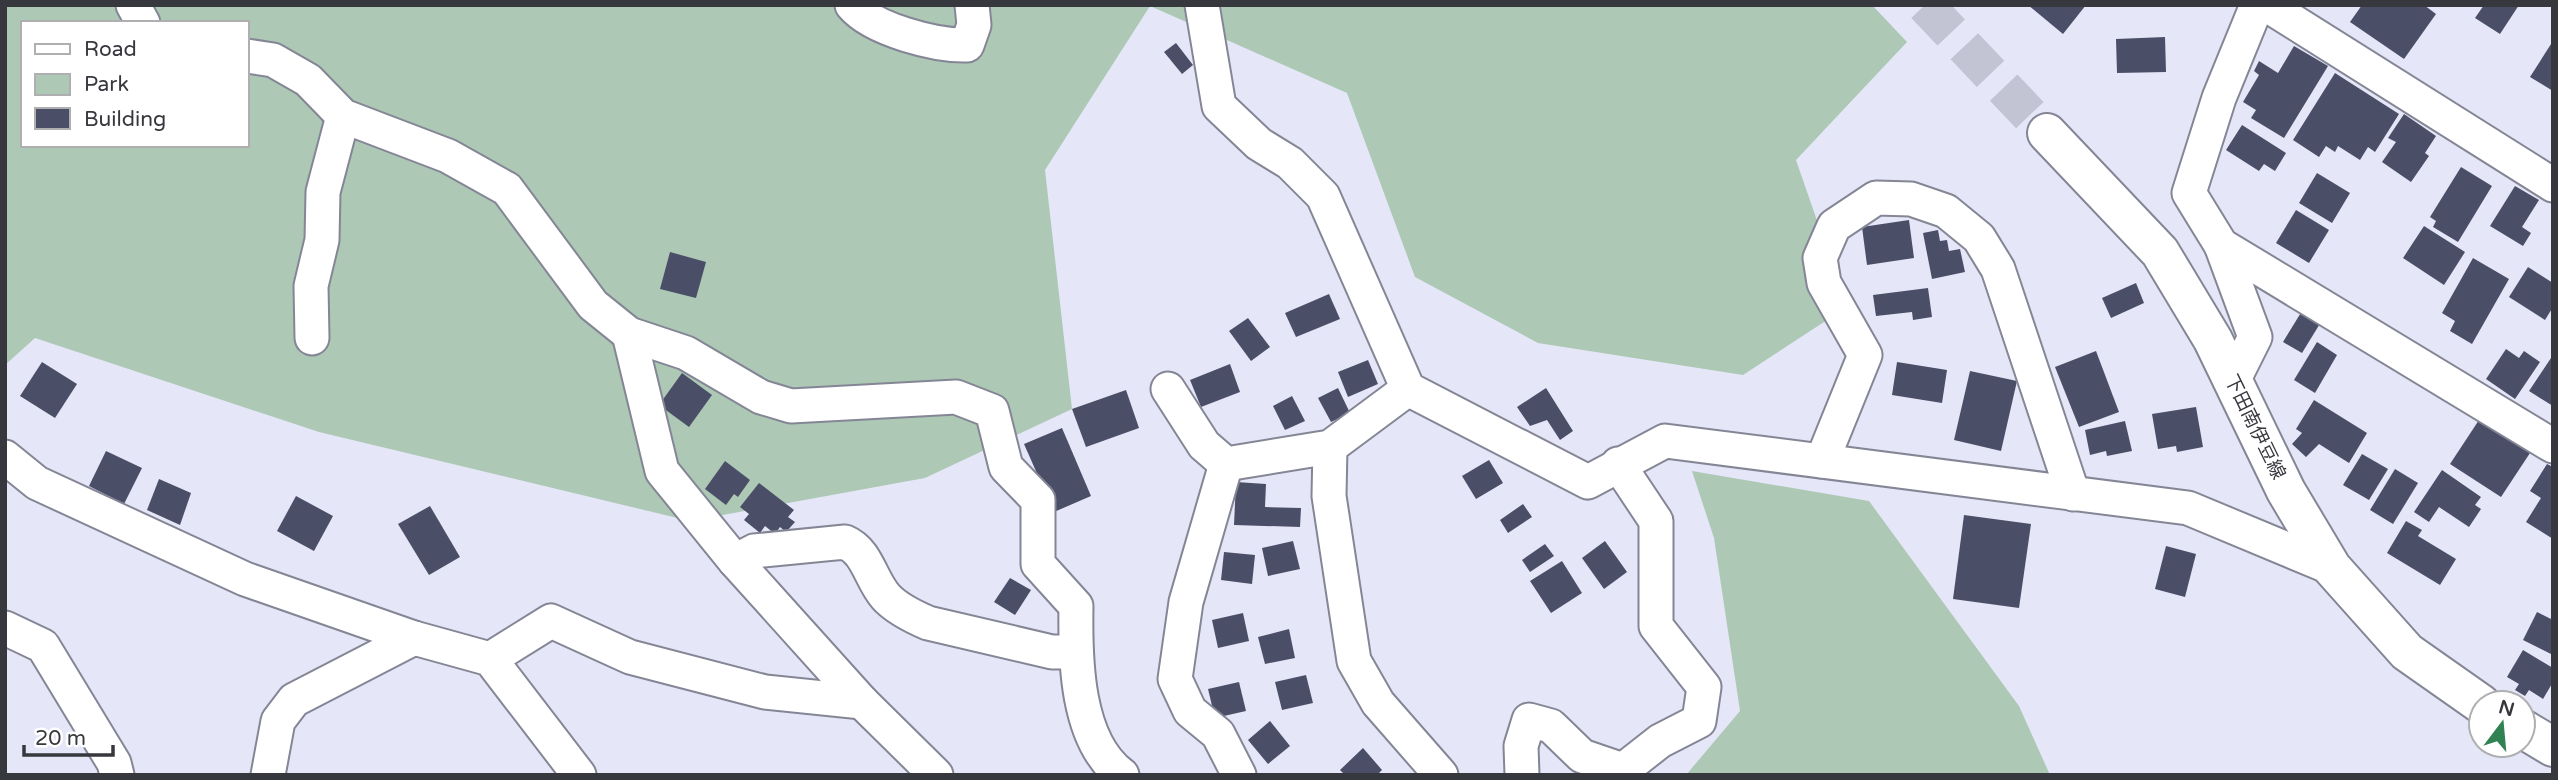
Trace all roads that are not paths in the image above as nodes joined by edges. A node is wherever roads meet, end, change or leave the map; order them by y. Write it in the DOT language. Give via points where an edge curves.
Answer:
graph roads {
  1 [pos="133,5"];
  2 [pos="852,5"];
  3 [pos="972,5"];
  4 [pos="1202,5"];
  5 [pos="2257,5"];
  6 [pos="2267,5"];
  7 [pos="142,21"];
  8 [pos="248,57"];
  9 [pos="343,116"];
  10 [pos="2047,133"];
  11 [pos="2553,185"];
  12 [pos="2221,245"];
  13 [pos="629,334"];
  14 [pos="312,338"];
  15 [pos="2233,382"];
  16 [pos="1168,389"];
  17 [pos="1408,389"];
  18 [pos="2553,446"];
  19 [pos="1330,447"];
  20 [pos="5,457"];
  21 [pos="1822,461"];
  22 [pos="1226,464"];
  23 [pos="1618,464"];
  24 [pos="2073,494"];
  25 [pos="735,561"];
  26 [pos="2332,568"];
  27 [pos="5,628"];
  28 [pos="414,638"];
  29 [pos="1075,652"];
  30 [pos="490,659"];
  31 [pos="2467,694"];
  32 [pos="862,702"];
  33 [pos="2537,737"];
  34 [pos="2553,747"];
  35 [pos="110,771"];
  36 [pos="268,775"];
  37 [pos="579,775"];
  38 [pos="936,775"];
  39 [pos="1122,775"];
  40 [pos="1239,775"];
  41 [pos="1441,775"];
  42 [pos="1522,775"];
  1 -- 7 [label="street"];
  2 -- 3 [label="street" via="858,13 888,27 943,46 967,46 974,25"];
  4 -- 17 [label="street" via="1219,106 1323,196"];
  5 -- 12 [label="street" via="2219,98 2189,193"];
  6 -- 11 [label="street"];
  8 -- 9 [label="street" via="273,60 308,80"];
  9 -- 13 [label="street" via="448,156 507,189 593,305"];
  9 -- 14 [label="street" via="323,192 322,240 311,286"];
  10 -- 15 [label="main road, 下田南伊豆線" via="2160,252"];
  12 -- 15 [label="street" via="2255,337"];
  12 -- 18 [label="street"];
  13 -- 25 [label="street" via="662,471"];
  13 -- 29 [label="street" via="686,353 761,397 791,406 956,397 992,411 1006,467 1038,500 1038,564 1076,606"];
  15 -- 26 [label="main road, 下田南伊豆線" via="2286,491"];
  16 -- 22 [label="street" via="1204,445"];
  17 -- 19 [label="street"];
  17 -- 23 [label="street" via="1588,482"];
  19 -- 22 [label="street"];
  19 -- 41 [label="street" via="1329,496 1354,661 1378,703"];
  20 -- 28 [label="street" via="37,483 245,579"];
  21 -- 23 [label="street" via="1665,441"];
  21 -- 24 [label="street"];
  21 -- 24 [label="street" via="1865,355 1824,283 1820,258 1834,226 1876,198 1911,199 1946,211 1971,231 1998,269"];
  22 -- 40 [label="street" via="1186,602 1175,679 1190,710 1218,734"];
  23 -- 42 [label="street" via="1656,521 1656,626 1704,687 1699,721 1660,741 1623,770 1582,756 1551,726 1529,720 1521,746"];
  24 -- 26 [label="street" via="2188,508"];
  25 -- 29 [label="street" via="754,551 845,542 857,547 886,597 909,615 1052,652"];
  25 -- 32 [label="street"];
  26 -- 31 [label="main road, 下田南伊豆線" via="2407,652"];
  27 -- 35 [label="street" via="43,646"];
  28 -- 30 [label="street"];
  28 -- 36 [label="street" via="294,700 278,721"];
  29 -- 39 [label="street" via="1090,735"];
  30 -- 32 [label="street" via="551,621 629,657 751,689"];
  30 -- 37 [label="street"];
  32 -- 38 [label="street"];
  33 -- 34 [label="main road"];
}
